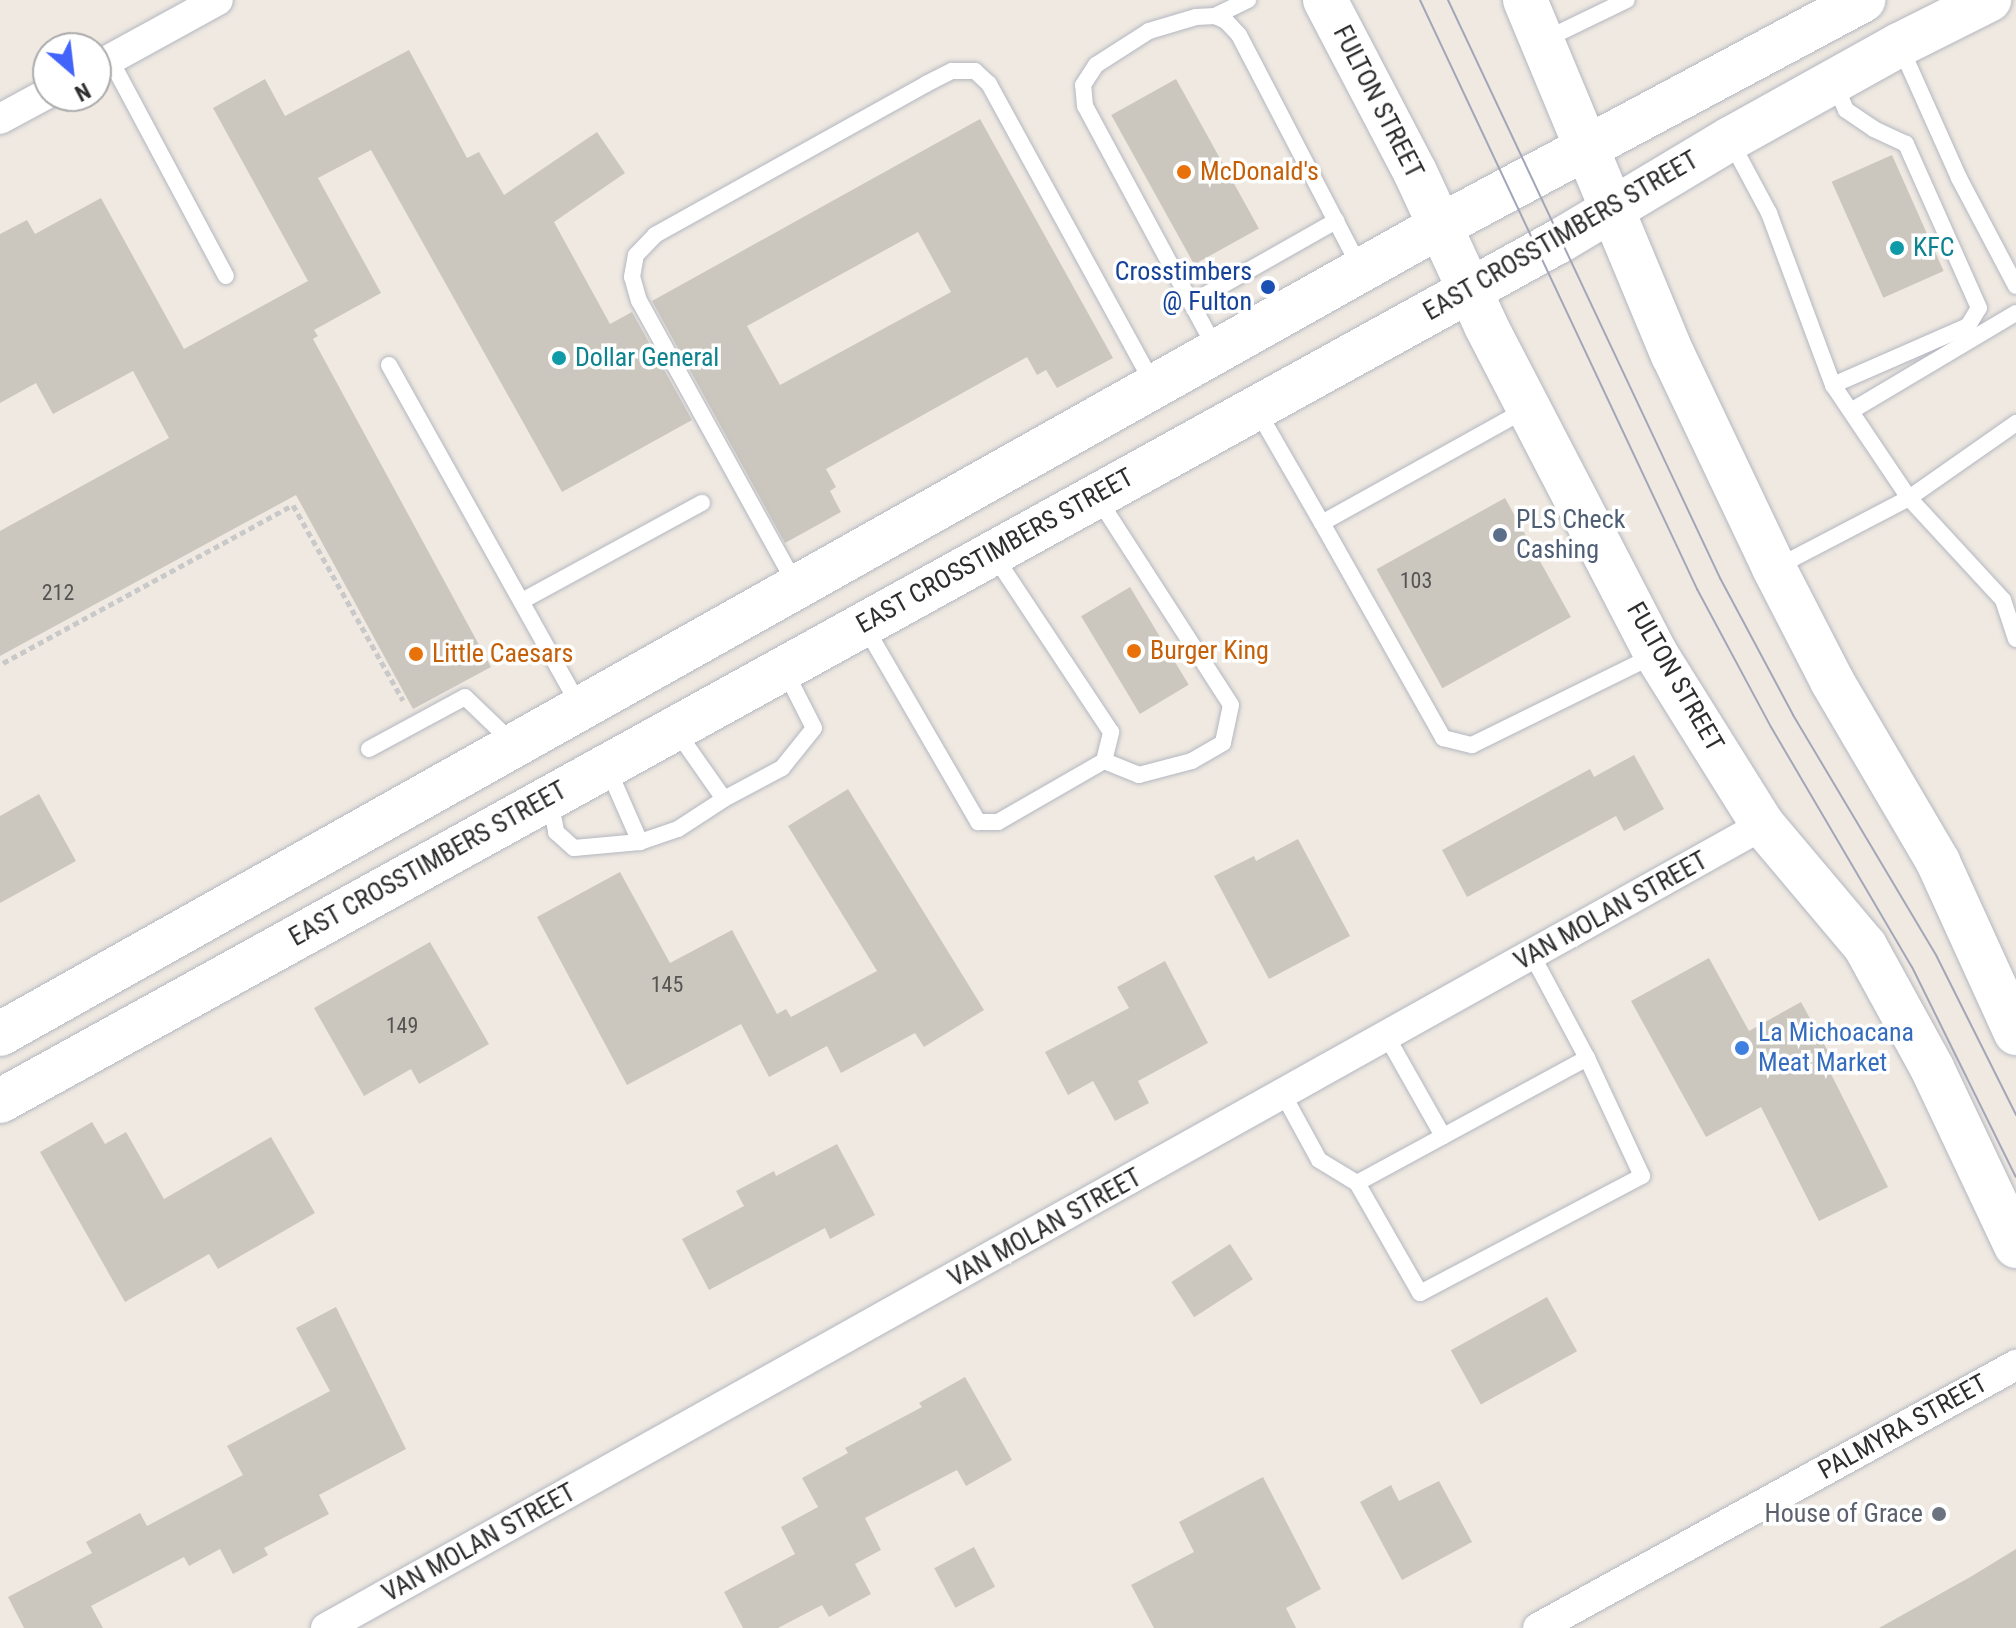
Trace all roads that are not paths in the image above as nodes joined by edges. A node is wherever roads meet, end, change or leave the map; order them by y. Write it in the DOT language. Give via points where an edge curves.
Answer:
graph roads {
  1 [pos="218,0"];
  2 [pos="1248,0"];
  3 [pos="1325,0"];
  4 [pos="1525,0"];
  5 [pos="1627,0"];
  6 [pos="1989,0"];
  7 [pos="1853,2"];
  8 [pos="1599,6"];
  9 [pos="1215,16"];
  10 [pos="1542,41"];
  11 [pos="1899,45"];
  12 [pos="112,58"];
  13 [pos="112,79"];
  14 [pos="1833,82"];
  15 [pos="32,102"];
  16 [pos="0,119"];
  17 [pos="1730,139"];
  18 [pos="1587,149"];
  19 [pos="1612,210"];
  20 [pos="1336,221"];
  21 [pos="1440,226"];
  22 [pos="1362,270"];
  23 [pos="226,276"];
  24 [pos="2016,286"];
  25 [pos="1469,289"];
  26 [pos="1191,303"];
  27 [pos="2016,313"];
  28 [pos="1218,351"];
  29 [pos="389,365"];
  30 [pos="1833,385"];
  31 [pos="1155,387"];
  32 [pos="1256,408"];
  33 [pos="1529,408"];
  34 [pos="1851,411"];
  35 [pos="2016,423"];
  36 [pos="963,494"];
  37 [pos="1096,496"];
  38 [pos="1909,498"];
  39 [pos="702,503"];
  40 [pos="1322,523"];
  41 [pos="993,553"];
  42 [pos="1774,568"];
  43 [pos="797,588"];
  44 [pos="522,601"];
  45 [pos="863,624"];
  46 [pos="2016,639"];
  47 [pos="1656,654"];
  48 [pos="784,668"];
  49 [pos="582,709"];
  50 [pos="674,728"];
  51 [pos="517,746"];
  52 [pos="369,749"];
  53 [pos="1104,761"];
  54 [pos="607,766"];
  55 [pos="549,797"];
  56 [pos="724,799"];
  57 [pos="1763,825"];
  58 [pos="640,842"];
  59 [pos="1532,955"];
  60 [pos="74,993"];
  61 [pos="2016,1033"];
  62 [pos="0,1034"];
  63 [pos="1387,1037"];
  64 [pos="98,1046"];
  65 [pos="1587,1058"];
  66 [pos="1284,1096"];
  67 [pos="0,1101"];
  68 [pos="1443,1136"];
  69 [pos="1357,1183"];
  70 [pos="2016,1246"];
  71 [pos="2016,1365"];
  72 [pos="326,1628"];
  73 [pos="1538,1628"];
  1 -- 12 [label="street"];
  2 -- 9 [label="lane"];
  3 -- 21 [label="main road, FULTON STREET"];
  4 -- 10 [label="main road"];
  5 -- 8 [label="lane"];
  6 -- 11 [label="main road, EAST CROSSTIMBERS STREET"];
  7 -- 18 [label="main road"];
  8 -- 10 [label="lane"];
  9 -- 20 [label="lane" via="1239,35"];
  9 -- 26 [label="lane" via="1149,31 1096,65 1083,85 1085,106"];
  10 -- 18 [label="main road"];
  11 -- 14 [label="main road, EAST CROSSTIMBERS STREET"];
  11 -- 24 [label="lane" via="1959,178"];
  13 -- 23 [label="lane"];
  14 -- 17 [label="main road, EAST CROSSTIMBERS STREET"];
  14 -- 30 [label="lane" via="1846,110 1906,144 1979,308 1968,326"];
  15 -- 16 [label="street"];
  17 -- 19 [label="main road, EAST CROSSTIMBERS STREET"];
  17 -- 30 [label="lane" via="1769,213"];
  18 -- 19 [label="main road"];
  18 -- 21 [label="main road"];
  19 -- 25 [label="main road, EAST CROSSTIMBERS STREET"];
  19 -- 42 [label="main road" via="1673,355"];
  20 -- 22 [label="lane"];
  20 -- 26 [label="lane"];
  21 -- 22 [label="main road"];
  21 -- 25 [label="main road, FULTON STREET"];
  22 -- 28 [label="main road"];
  25 -- 32 [label="main road, EAST CROSSTIMBERS STREET"];
  25 -- 33 [label="main road, FULTON STREET"];
  26 -- 28 [label="lane"];
  27 -- 34 [label="lane"];
  28 -- 31 [label="main road"];
  29 -- 44 [label="lane"];
  30 -- 34 [label="lane"];
  31 -- 36 [label="main road"];
  31 -- 43 [label="lane" via="989,84 975,71 952,71 926,84 655,235 636,255 632,277 639,301"];
  32 -- 37 [label="main road, EAST CROSSTIMBERS STREET"];
  32 -- 40 [label="lane"];
  33 -- 40 [label="lane"];
  33 -- 47 [label="main road, FULTON STREET"];
  34 -- 38 [label="lane"];
  35 -- 38 [label="lane"];
  36 -- 41 [label="main road"];
  36 -- 43 [label="main road"];
  37 -- 41 [label="main road, EAST CROSSTIMBERS STREET"];
  37 -- 53 [label="lane" via="1231,705 1223,743 1192,761 1139,775"];
  38 -- 42 [label="lane"];
  38 -- 46 [label="lane" via="2003,600"];
  39 -- 44 [label="lane"];
  40 -- 47 [label="lane" via="1443,738 1472,745"];
  41 -- 45 [label="main road, EAST CROSSTIMBERS STREET"];
  41 -- 53 [label="lane" via="1111,732"];
  42 -- 61 [label="main road" via="1832,681 1938,862"];
  43 -- 49 [label="main road"];
  44 -- 49 [label="lane"];
  45 -- 48 [label="main road, EAST CROSSTIMBERS STREET"];
  45 -- 53 [label="lane" via="978,822 998,822"];
  47 -- 57 [label="main road, FULTON STREET"];
  48 -- 50 [label="main road, EAST CROSSTIMBERS STREET"];
  48 -- 56 [label="lane" via="814,728 782,768"];
  49 -- 51 [label="main road"];
  50 -- 54 [label="main road, EAST CROSSTIMBERS STREET"];
  50 -- 56 [label="lane"];
  51 -- 52 [label="lane" via="465,697"];
  51 -- 55 [label="main road"];
  51 -- 60 [label="main road"];
  54 -- 55 [label="main road, EAST CROSSTIMBERS STREET"];
  54 -- 58 [label="lane"];
  55 -- 58 [label="lane" via="556,832 574,848"];
  55 -- 64 [label="main road, EAST CROSSTIMBERS STREET"];
  56 -- 58 [label="lane" via="678,829"];
  57 -- 59 [label="street, VAN MOLAN STREET"];
  57 -- 70 [label="main road, FULTON STREET" via="1865,946 1932,1068"];
  59 -- 63 [label="street, VAN MOLAN STREET"];
  59 -- 65 [label="lane"];
  60 -- 62 [label="main road"];
  60 -- 64 [label="main road"];
  63 -- 66 [label="street, VAN MOLAN STREET"];
  63 -- 68 [label="lane"];
  64 -- 67 [label="main road, EAST CROSSTIMBERS STREET"];
  65 -- 68 [label="lane"];
  65 -- 69 [label="lane" via="1642,1176 1420,1293"];
  66 -- 69 [label="lane" via="1319,1160"];
  66 -- 72 [label="street, VAN MOLAN STREET"];
  68 -- 69 [label="lane"];
  71 -- 73 [label="street, PALMYRA STREET"];
}
